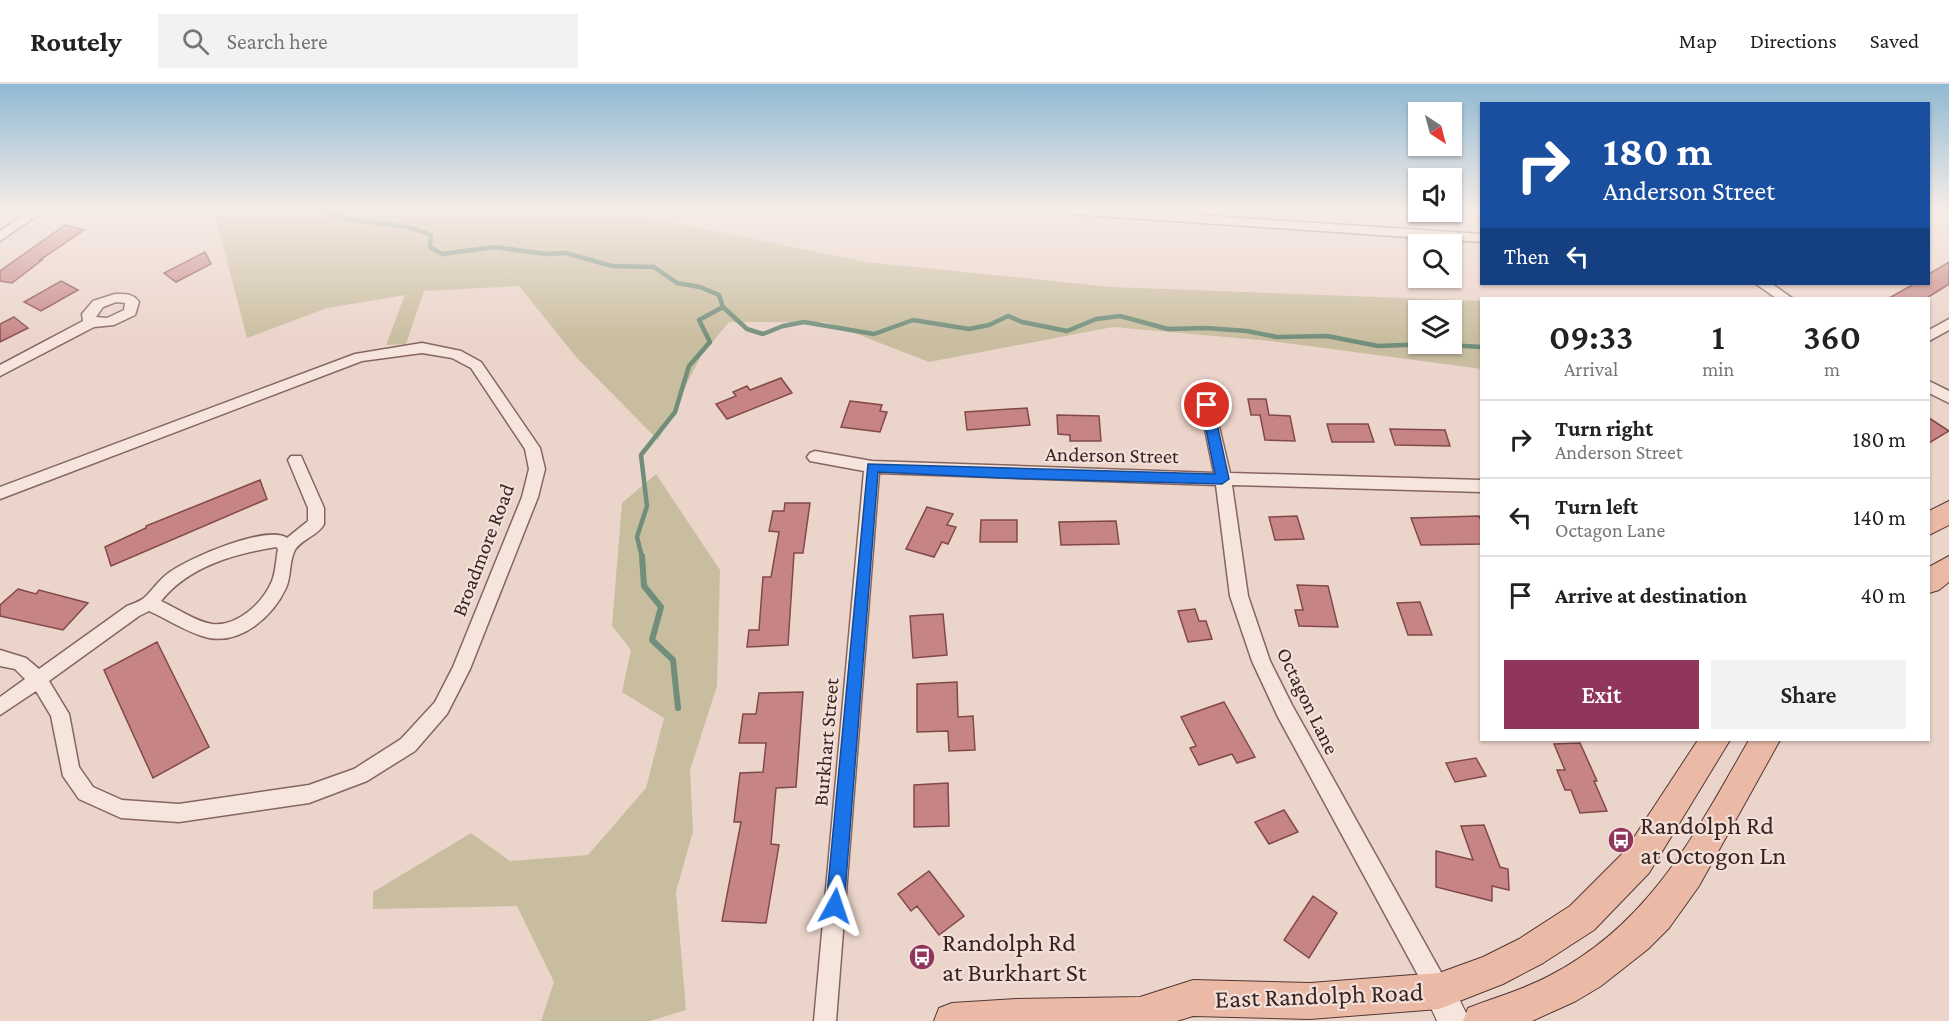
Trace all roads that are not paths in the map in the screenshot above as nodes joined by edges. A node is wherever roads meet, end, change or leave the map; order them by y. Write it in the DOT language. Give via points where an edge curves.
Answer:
graph roads {
  1 [pos="1765,285"];
  2 [pos="1783,297"];
  3 [pos="92,322"];
  4 [pos="1949,324"];
  5 [pos="1930,335"];
  6 [pos="0,371"];
  7 [pos="1930,387"];
  8 [pos="1949,398"];
  9 [pos="1207,405"];
  10 [pos="815,458"];
  11 [pos="296,460"];
  12 [pos="872,467"];
  13 [pos="1222,479"];
  14 [pos="1480,486"];
  15 [pos="0,493"];
  16 [pos="1949,511"];
  17 [pos="1930,524"];
  18 [pos="287,547"];
  19 [pos="1949,567"];
  20 [pos="1930,581"];
  21 [pos="149,604"];
  22 [pos="0,658"];
  23 [pos="38,679"];
  24 [pos="0,707"];
  25 [pos="1713,741"];
  26 [pos="1764,741"];
  27 [pos="1447,1006"];
  28 [pos="1533,1010"];
  29 [pos="1148,1018"];
  30 [pos="825,1021"];
  31 [pos="952,1021"];
  32 [pos="1481,1021"];
  1 -- 2 [label="street"];
  3 -- 6 [label="street"];
  4 -- 5 [label="street"];
  7 -- 8 [label="street"];
  9 -- 13 [label="street, Octagon Lane"];
  10 -- 12 [label="street, Anderson Street"];
  11 -- 18 [label="street" via="316,508 316,524"];
  12 -- 13 [label="street, Anderson Street"];
  12 -- 30 [label="street, Burkhart Street"];
  13 -- 14 [label="street, Anderson Street"];
  13 -- 27 [label="street, Octagon Lane" via="1239,596 1261,661"];
  15 -- 23 [label="street, Broadmore Road" via="360,357 422,348 456,354 476,365 532,448 537,469 530,497 441,708 408,745 360,775 309,794 179,813 121,809 86,793 70,770 60,714"];
  16 -- 17 [label="main road"];
  18 -- 21 [label="street" via="279,540 224,552 179,573 159,588"];
  18 -- 21 [label="street" via="280,580 263,608 248,623 212,631"];
  19 -- 20 [label="main road"];
  21 -- 23 [label="street" via="133,611"];
  22 -- 23 [label="street, Broadmore Road" via="20,663"];
  23 -- 24 [label="street"];
  25 -- 27 [label="main road, East Randolph Road" via="1637,862 1582,918 1491,972"];
  26 -- 28 [label="main road" via="1705,846 1667,903 1608,962"];
  27 -- 29 [label="main road, East Randolph Road" via="1193,998"];
  28 -- 32 [label="main road"];
  29 -- 31 [label="main road, East Randolph Road" via="1016,1017"];
}
